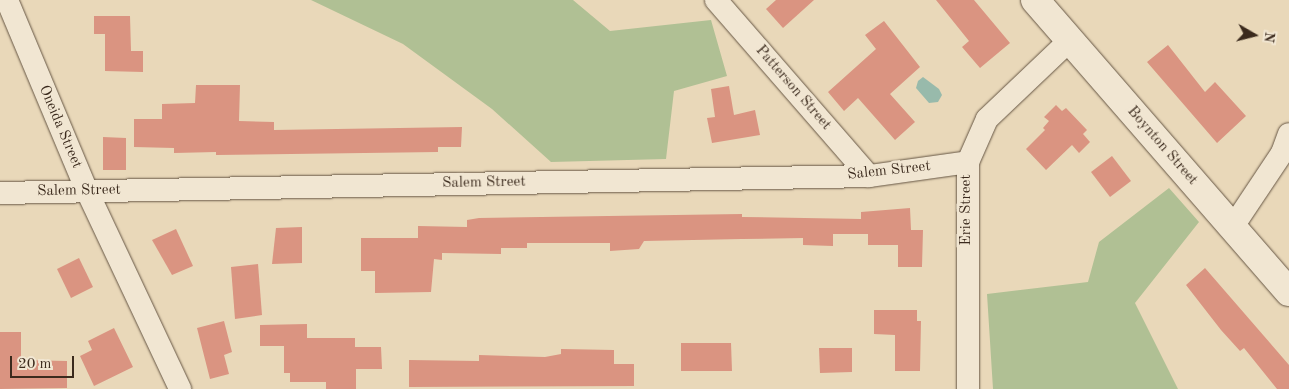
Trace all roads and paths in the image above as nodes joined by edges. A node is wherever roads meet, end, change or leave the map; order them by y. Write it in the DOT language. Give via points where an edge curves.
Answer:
graph roads {
  1 [pos="7,0"];
  2 [pos="716,0"];
  3 [pos="1035,0"];
  4 [pos="1070,40"];
  5 [pos="1289,134"];
  6 [pos="968,162"];
  7 [pos="869,176"];
  8 [pos="87,191"];
  9 [pos="0,193"];
  10 [pos="1232,228"];
  11 [pos="1289,292"];
  12 [pos="180,389"];
  13 [pos="968,389"];
  1 -- 8 [label="street, Oneida Street"];
  2 -- 7 [label="street, Patterson Street"];
  3 -- 4 [label="street, Boynton Street"];
  4 -- 6 [label="street, Erie Street" via="987,119"];
  4 -- 10 [label="street, Boynton Street"];
  5 -- 10 [label="street" via="1282,153"];
  6 -- 7 [label="street, Salem Street"];
  6 -- 13 [label="street, Erie Street"];
  7 -- 8 [label="street, Salem Street"];
  8 -- 9 [label="street, Salem Street"];
  8 -- 12 [label="street, Oneida Street"];
  10 -- 11 [label="street, Boynton Street"];
}
